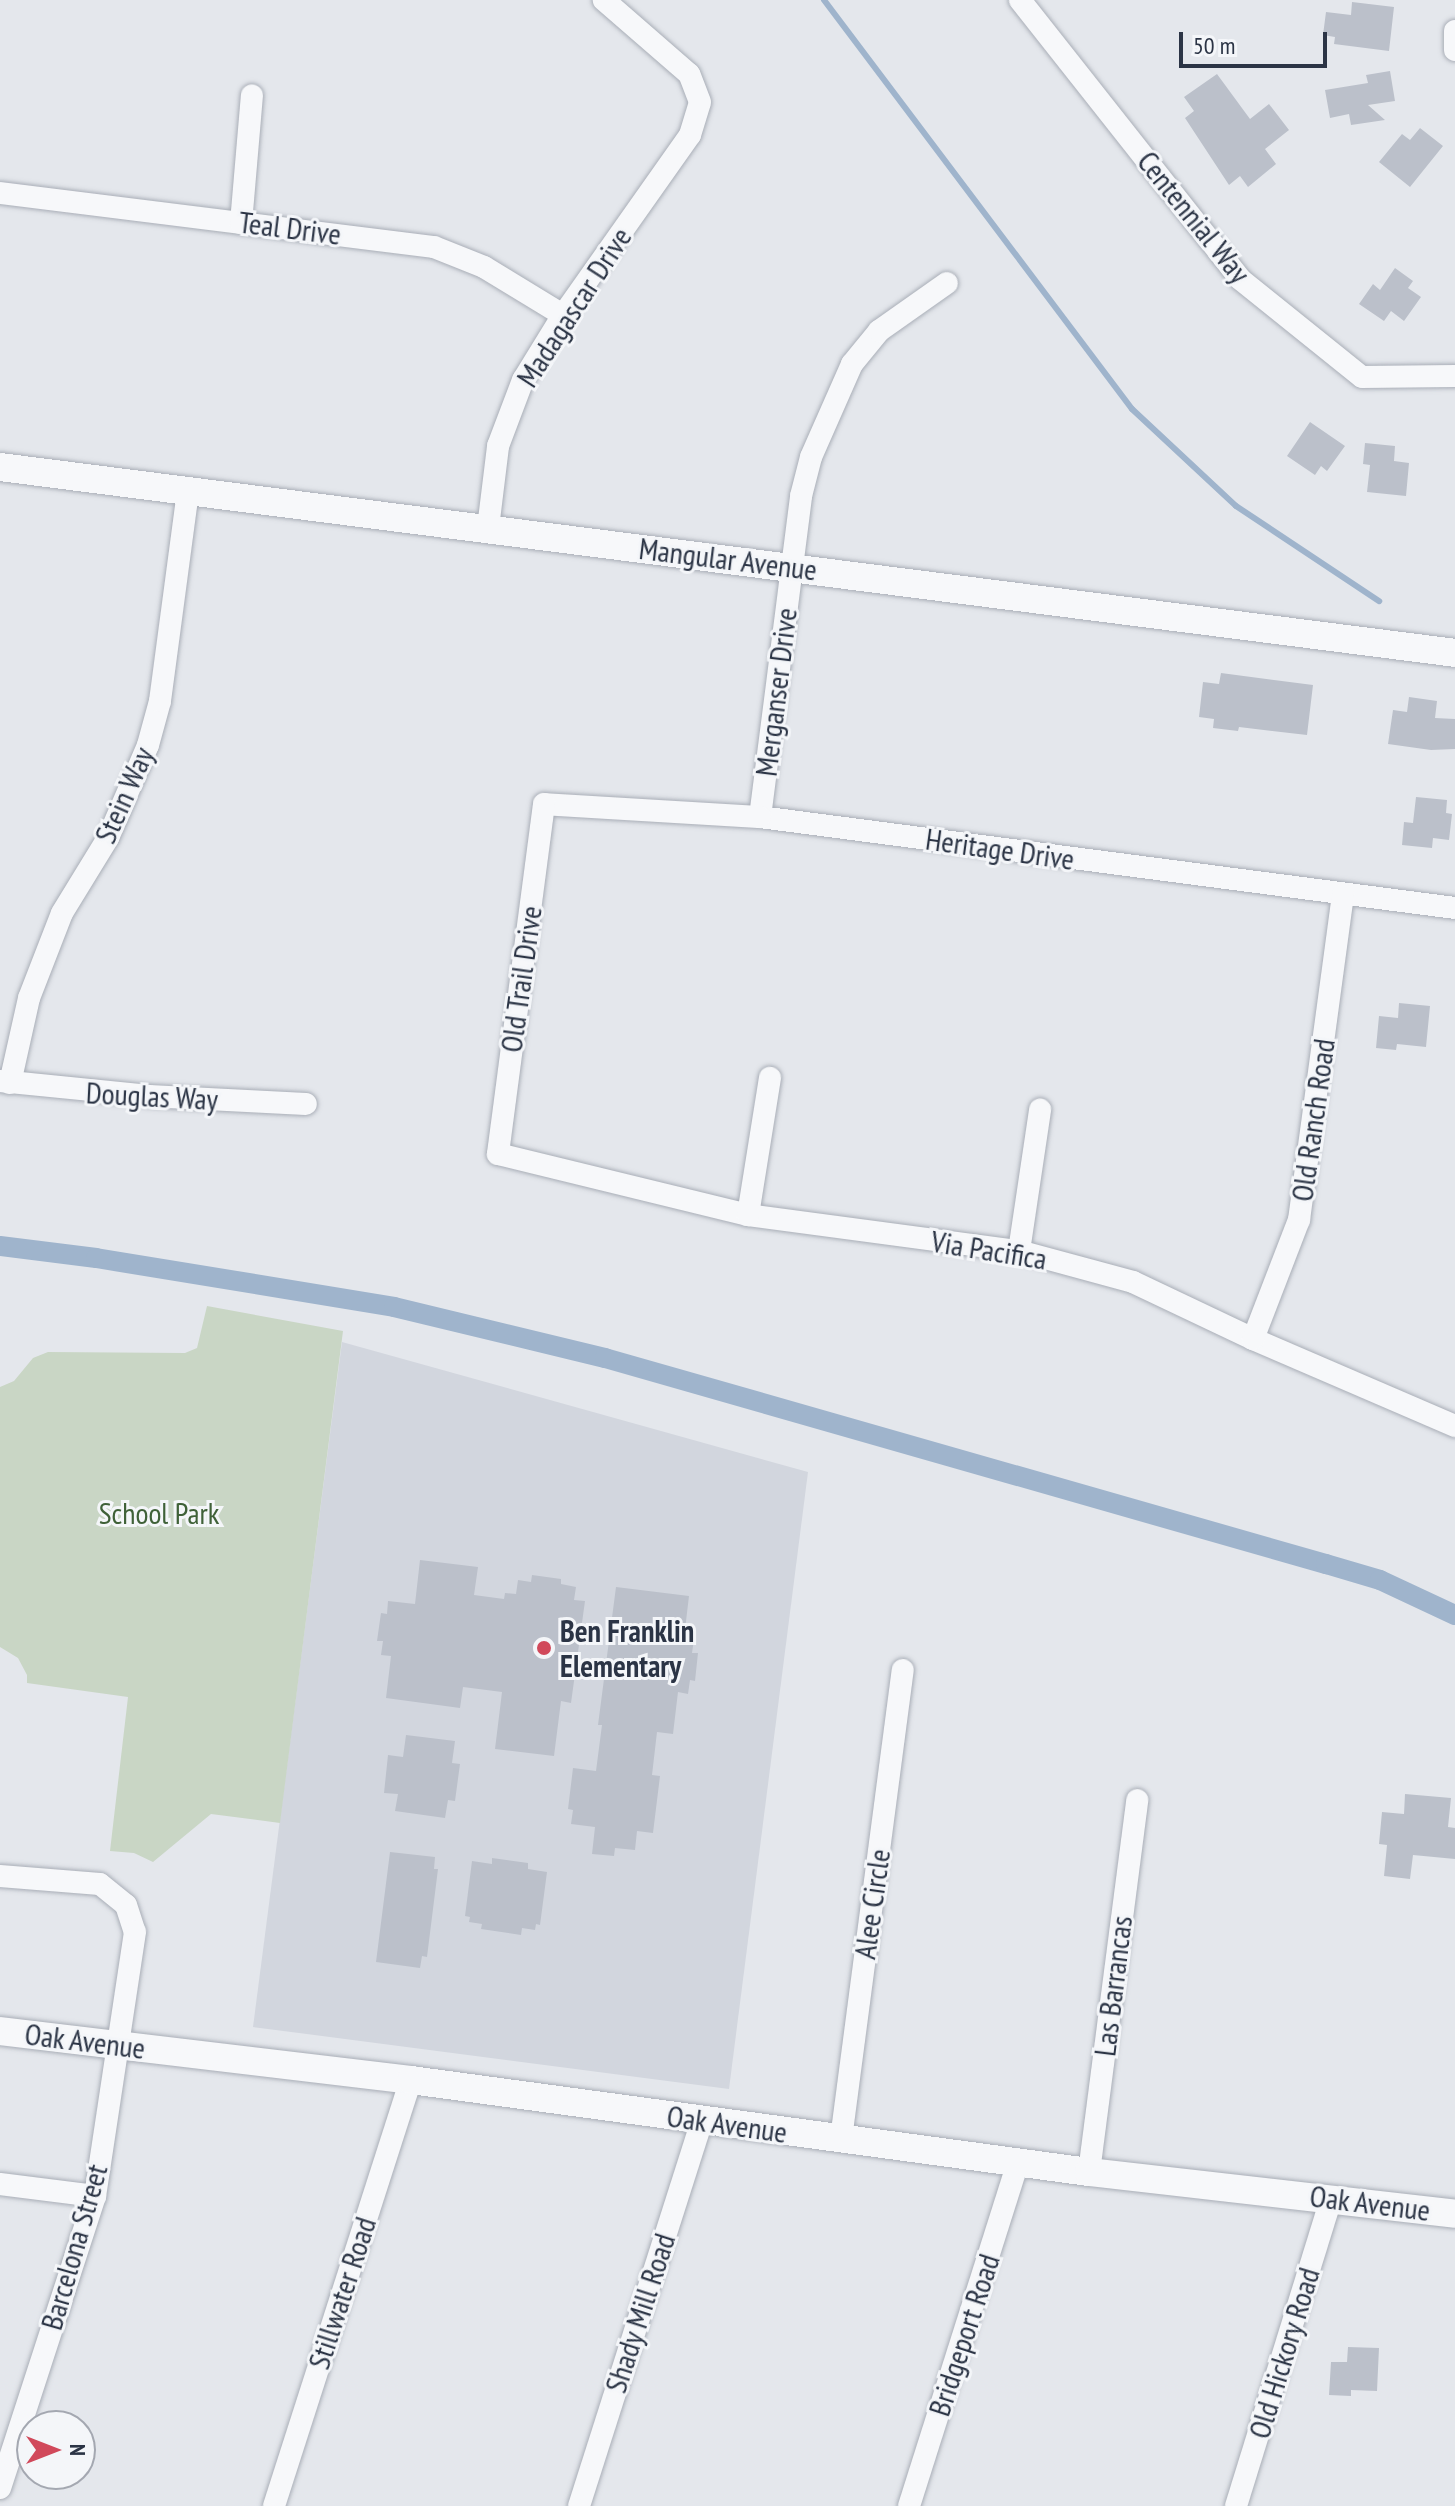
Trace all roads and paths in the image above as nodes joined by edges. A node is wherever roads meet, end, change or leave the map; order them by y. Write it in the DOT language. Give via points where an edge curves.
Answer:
graph roads {
  1 [pos="604,0"];
  2 [pos="1020,0"];
  3 [pos="1455,31"];
  4 [pos="1455,50"];
  5 [pos="252,95"];
  6 [pos="0,193"];
  7 [pos="241,223"];
  8 [pos="947,283"];
  9 [pos="563,315"];
  10 [pos="1455,376"];
  11 [pos="0,467"];
  12 [pos="188,492"];
  13 [pos="488,528"];
  14 [pos="791,567"];
  15 [pos="1455,653"];
  16 [pos="544,804"];
  17 [pos="760,817"];
  18 [pos="1343,895"];
  19 [pos="1455,908"];
  20 [pos="770,1078"];
  21 [pos="5,1082"];
  22 [pos="306,1104"];
  23 [pos="1040,1110"];
  24 [pos="498,1154"];
  25 [pos="748,1215"];
  26 [pos="1019,1251"];
  27 [pos="1253,1339"];
  28 [pos="1455,1426"];
  29 [pos="903,1670"];
  30 [pos="1137,1800"];
  31 [pos="0,1876"];
  32 [pos="0,2031"];
  33 [pos="119,2046"];
  34 [pos="411,2080"];
  35 [pos="702,2121"];
  36 [pos="841,2139"];
  37 [pos="1018,2163"];
  38 [pos="1089,2172"];
  39 [pos="0,2184"];
  40 [pos="95,2196"];
  41 [pos="1331,2199"];
  42 [pos="1455,2214"];
  43 [pos="8,2434"];
  44 [pos="0,2488"];
  45 [pos="274,2506"];
  46 [pos="579,2506"];
  47 [pos="909,2506"];
  48 [pos="1236,2506"];
  1 -- 9 [label="street, Madagascar Drive" via="689,74 700,102 690,135"];
  2 -- 10 [label="street, Centennial Way" via="1240,279 1362,377"];
  3 -- 4 [label="street"];
  5 -- 7 [label="street"];
  6 -- 7 [label="street, Teal Drive"];
  7 -- 9 [label="street, Teal Drive" via="434,247 484,267"];
  8 -- 14 [label="street, Merganser Drive" via="879,331 852,364 811,457"];
  9 -- 13 [label="street, Madagascar Drive" via="523,380 498,446"];
  11 -- 12 [label="street, Mangular Avenue"];
  12 -- 13 [label="street, Mangular Avenue"];
  12 -- 21 [label="street, Stein Way" via="160,701 148,745 108,838 62,913 29,998"];
  13 -- 14 [label="street, Mangular Avenue"];
  14 -- 15 [label="street, Mangular Avenue"];
  14 -- 17 [label="street, Merganser Drive"];
  16 -- 17 [label="street, Heritage Drive"];
  16 -- 24 [label="street, Old Trail Drive"];
  17 -- 18 [label="street, Heritage Drive"];
  18 -- 19 [label="street, Heritage Drive"];
  18 -- 27 [label="street, Old Ranch Road" via="1299,1220"];
  20 -- 25 [label="street"];
  21 -- 22 [label="street, Douglas Way"];
  23 -- 26 [label="street"];
  24 -- 25 [label="street, Via Pacifica"];
  25 -- 26 [label="street, Via Pacifica"];
  26 -- 27 [label="street, Via Pacifica" via="1133,1282"];
  27 -- 28 [label="street, Via Pacifica"];
  29 -- 36 [label="street, Alee Circle"];
  30 -- 38 [label="street, Las Barrancas"];
  31 -- 33 [label="street, Barcelona Street" via="100,1884 126,1905 135,1932"];
  32 -- 33 [label="street, Oak Avenue"];
  33 -- 34 [label="street, Oak Avenue"];
  33 -- 40 [label="street, Barcelona Street"];
  34 -- 35 [label="street, Oak Avenue"];
  34 -- 45 [label="street, Stillwater Road"];
  35 -- 36 [label="street, Oak Avenue"];
  35 -- 46 [label="street, Shady Mill Road"];
  36 -- 37 [label="street, Oak Avenue"];
  37 -- 38 [label="street, Oak Avenue"];
  37 -- 47 [label="street, Bridgeport Road"];
  38 -- 41 [label="street, Oak Avenue"];
  39 -- 40 [label="street"];
  40 -- 43 [label="street, Barcelona Street"];
  41 -- 42 [label="street, Oak Avenue"];
  41 -- 48 [label="street, Old Hickory Road"];
  43 -- 44 [label="street, Barcelona Street"];
}
